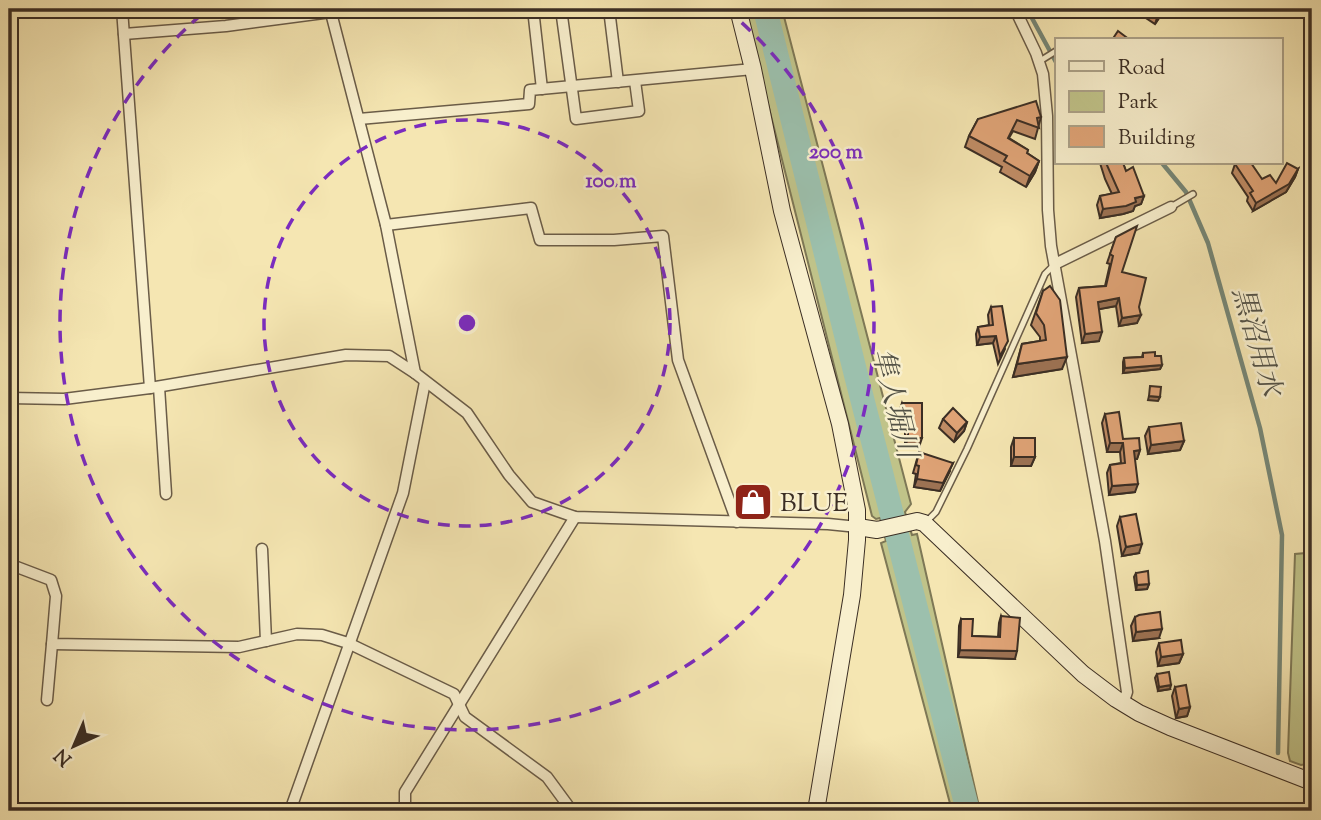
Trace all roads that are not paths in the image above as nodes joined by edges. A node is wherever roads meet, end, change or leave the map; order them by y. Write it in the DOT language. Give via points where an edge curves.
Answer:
graph roads {
  1 [pos="122,9"];
  2 [pos="533,9"];
  3 [pos="561,9"];
  4 [pos="609,9"];
  5 [pos="738,9"];
  6 [pos="1014,9"];
  7 [pos="330,10"];
  8 [pos="124,34"];
  9 [pos="1055,53"];
  10 [pos="1043,59"];
  11 [pos="753,69"];
  12 [pos="635,81"];
  13 [pos="618,82"];
  14 [pos="573,86"];
  15 [pos="542,89"];
  16 [pos="359,119"];
  17 [pos="1192,195"];
  18 [pos="1171,207"];
  19 [pos="386,225"];
  20 [pos="1055,264"];
  21 [pos="415,373"];
  22 [pos="425,382"];
  23 [pos="154,387"];
  24 [pos="9,398"];
  25 [pos="166,494"];
  26 [pos="575,517"];
  27 [pos="737,522"];
  28 [pos="918,522"];
  29 [pos="858,527"];
  30 [pos="262,549"];
  31 [pos="9,564"];
  32 [pos="266,641"];
  33 [pos="348,643"];
  34 [pos="52,644"];
  35 [pos="47,700"];
  36 [pos="1123,704"];
  37 [pos="458,705"];
  38 [pos="1312,782"];
  39 [pos="290,811"];
  40 [pos="405,811"];
  41 [pos="572,811"];
  42 [pos="816,811"];
  1 -- 8 [label="street"];
  2 -- 15 [label="street"];
  3 -- 14 [label="street"];
  4 -- 13 [label="street"];
  5 -- 11 [label="street"];
  6 -- 10 [label="street"];
  7 -- 8 [label="street" via="226,26"];
  7 -- 16 [label="street"];
  8 -- 23 [label="street"];
  9 -- 10 [label="lane"];
  10 -- 20 [label="street" via="1048,211"];
  11 -- 12 [label="street"];
  11 -- 29 [label="street" via="782,211 840,424"];
  12 -- 13 [label="street"];
  12 -- 14 [label="street" via="639,111 576,119"];
  13 -- 14 [label="street"];
  14 -- 15 [label="street"];
  15 -- 16 [label="street" via="530,90 529,104"];
  16 -- 19 [label="street"];
  17 -- 18 [label="lane"];
  18 -- 20 [label="street"];
  19 -- 21 [label="street"];
  19 -- 27 [label="street" via="531,208 540,240 663,236 678,360"];
  20 -- 28 [label="lane" via="1045,274 936,512"];
  20 -- 36 [label="street" via="1105,541 1127,692"];
  21 -- 22 [label="street"];
  21 -- 23 [label="street" via="389,356 346,355"];
  22 -- 26 [label="street" via="467,413 533,502"];
  22 -- 33 [label="street" via="402,493"];
  23 -- 24 [label="street" via="64,399"];
  23 -- 25 [label="street"];
  26 -- 27 [label="street"];
  26 -- 37 [label="street"];
  27 -- 29 [label="street"];
  28 -- 29 [label="street" via="877,530"];
  28 -- 36 [label="street" via="1083,674"];
  29 -- 42 [label="street" via="852,595"];
  30 -- 32 [label="street"];
  31 -- 34 [label="street" via="51,580 56,596"];
  32 -- 33 [label="street" via="298,634"];
  32 -- 34 [label="street" via="239,647"];
  33 -- 37 [label="street" via="453,694"];
  33 -- 39 [label="street"];
  34 -- 35 [label="street"];
  36 -- 38 [label="street"];
  37 -- 40 [label="street" via="405,792"];
  37 -- 41 [label="street" via="465,717 547,777"];
}
